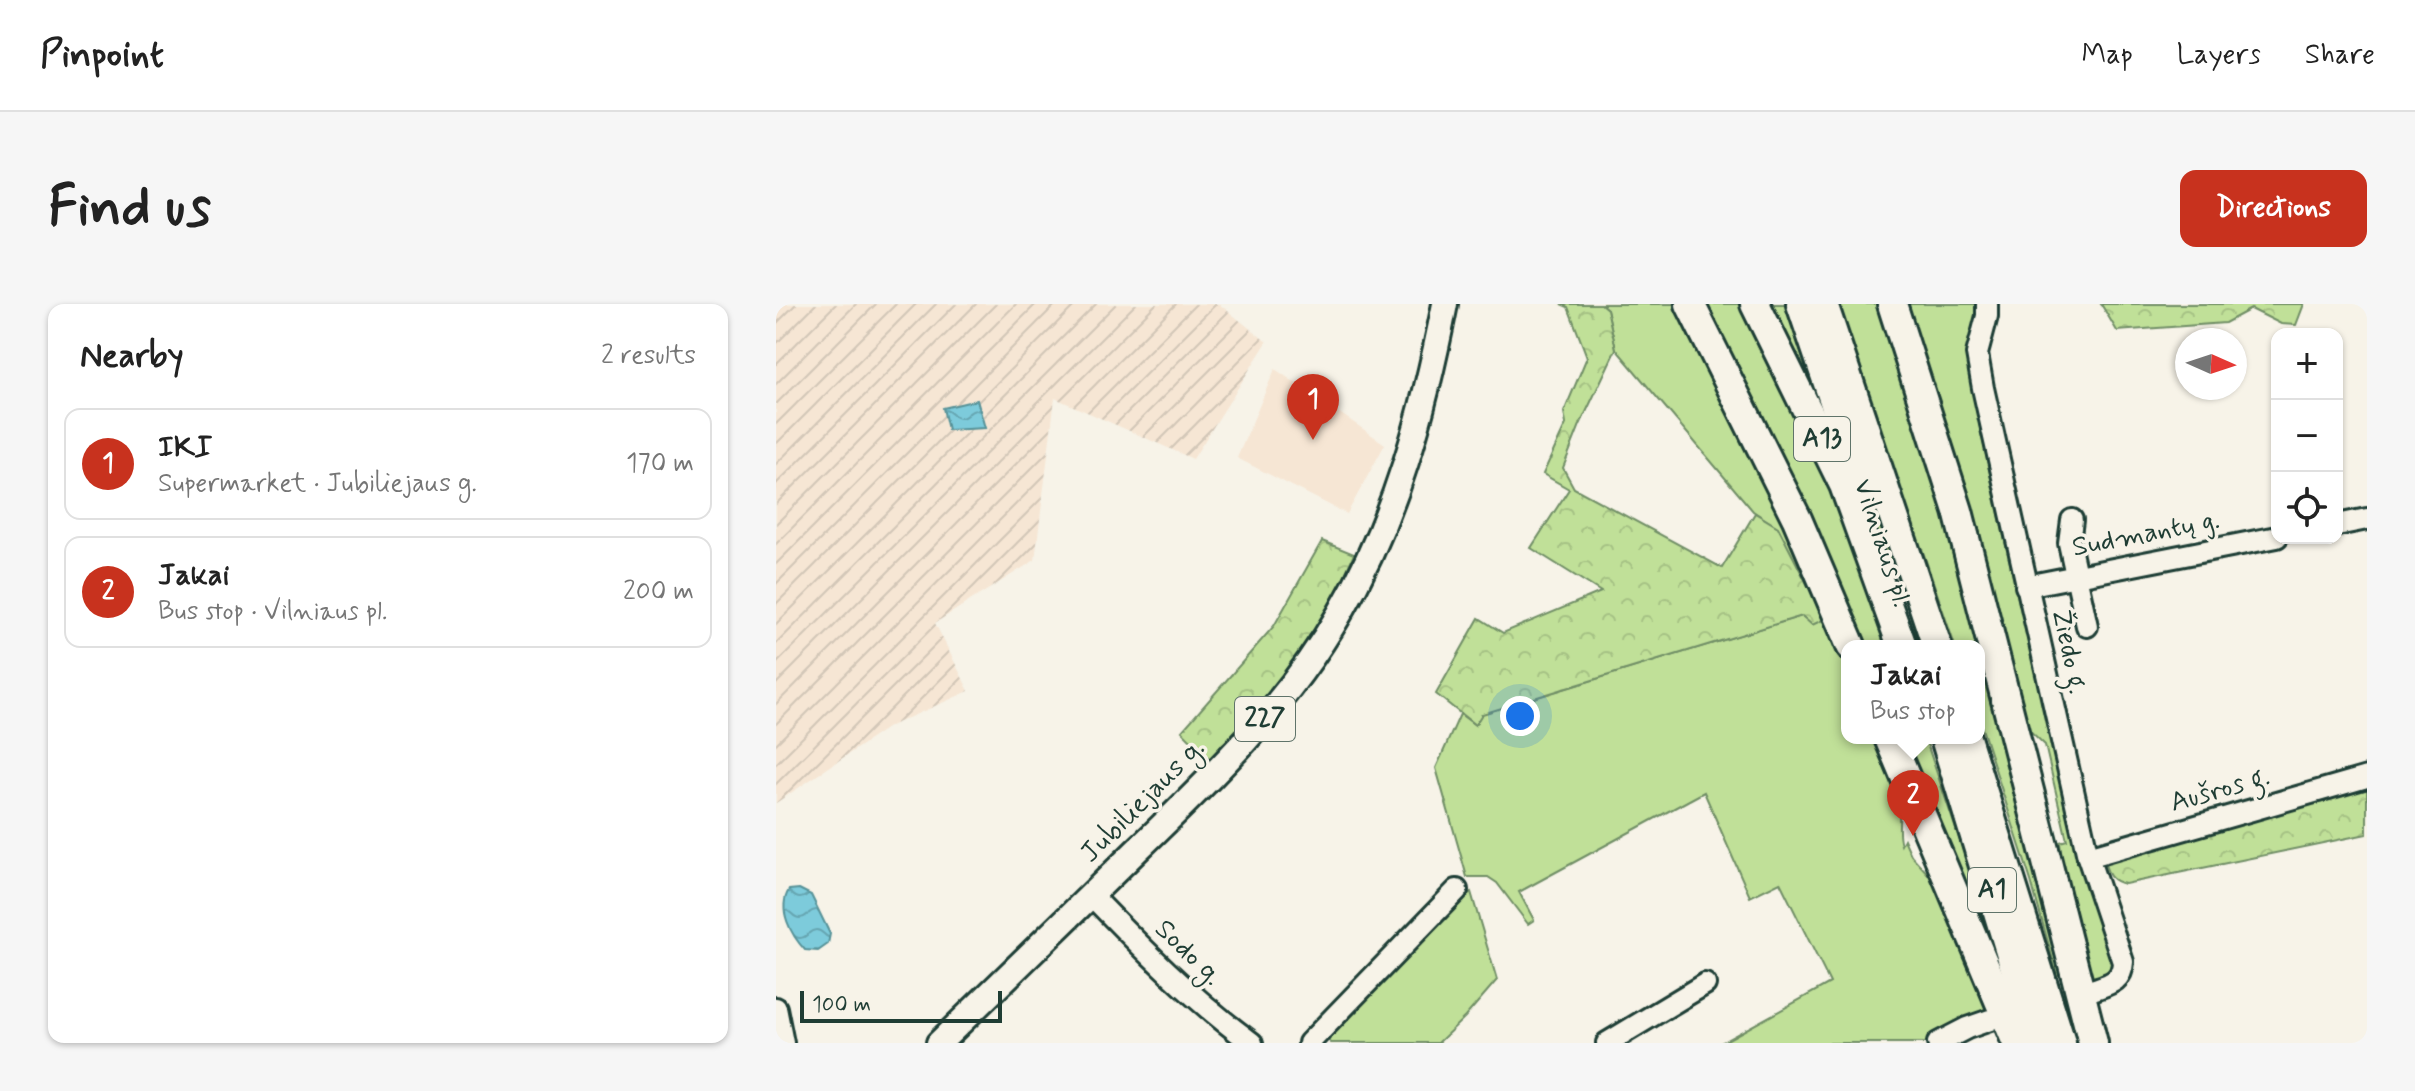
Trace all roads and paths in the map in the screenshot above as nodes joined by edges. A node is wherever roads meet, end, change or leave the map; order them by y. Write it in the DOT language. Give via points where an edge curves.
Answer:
graph roads {
  1 [pos="1445,304"];
  2 [pos="1690,304"];
  3 [pos="1755,304"];
  4 [pos="1801,304"];
  5 [pos="1892,304"];
  6 [pos="1987,304"];
  7 [pos="1826,312"];
  8 [pos="2367,519"];
  9 [pos="2072,520"];
  10 [pos="2343,524"];
  11 [pos="2271,538"];
  12 [pos="1894,571"];
  13 [pos="2075,577"];
  14 [pos="2026,586"];
  15 [pos="2087,626"];
  16 [pos="1848,640"];
  17 [pos="1901,640"];
  18 [pos="1914,640"];
  19 [pos="1934,640"];
  20 [pos="1891,744"];
  21 [pos="1934,744"];
  22 [pos="1947,744"];
  23 [pos="1968,744"];
  24 [pos="2367,777"];
  25 [pos="2088,857"];
  26 [pos="1457,890"];
  27 [pos="1091,895"];
  28 [pos="2020,980"];
  29 [pos="1705,984"];
  30 [pos="2092,990"];
  31 [pos="776,1008"];
  32 [pos="1990,1020"];
  33 [pos="783,1043"];
  34 [pos="939,1043"];
  35 [pos="1252,1043"];
  36 [pos="1309,1043"];
  37 [pos="1607,1043"];
  38 [pos="1938,1043"];
  39 [pos="2017,1043"];
  40 [pos="2038,1043"];
  41 [pos="2061,1043"];
  42 [pos="2093,1043"];
  1 -- 27 [label="main road, Jubiliejaus g. / 227" via="1421,414 1398,487 1341,612 1262,722"];
  2 -- 16 [label="highway" via="1797,519"];
  3 -- 12 [label="highway, A13" via="1844,485"];
  4 -- 12 [label="highway, Vilniaus pl."];
  5 -- 42 [label="highway" via="1958,511"];
  6 -- 14 [label="street, Žiedo g." via="1977,354"];
  7 -- 12 [label="highway, Vilniaus pl."];
  8 -- 10 [label="street"];
  9 -- 13 [label="street" via="2069,543"];
  11 -- 13 [label="street, Sudmantų g."];
  12 -- 17 [label="highway, A13"];
  12 -- 18 [label="highway, Vilniaus pl."];
  12 -- 19 [label="highway, Vilniaus pl."];
  13 -- 14 [label="street, Sudmantų g."];
  13 -- 15 [label="street"];
  14 -- 25 [label="street, Žiedo g."];
  20 -- 39 [label="highway"];
  21 -- 28 [label="highway" via="1976,872"];
  22 -- 28 [label="highway, A1"];
  23 -- 41 [label="highway, A1"];
  24 -- 25 [label="street, Aušros g."];
  25 -- 30 [label="street, Žiedo g." via="2123,962 2115,982"];
  26 -- 36 [label="street"];
  27 -- 34 [label="main road, Jubiliejaus g. / 227"];
  27 -- 35 [label="street, Sodo g." via="1206,1010"];
  28 -- 40 [label="highway, A1"];
  29 -- 37 [label="street"];
  31 -- 33 [label="street"];
  32 -- 38 [label="street"];
}
